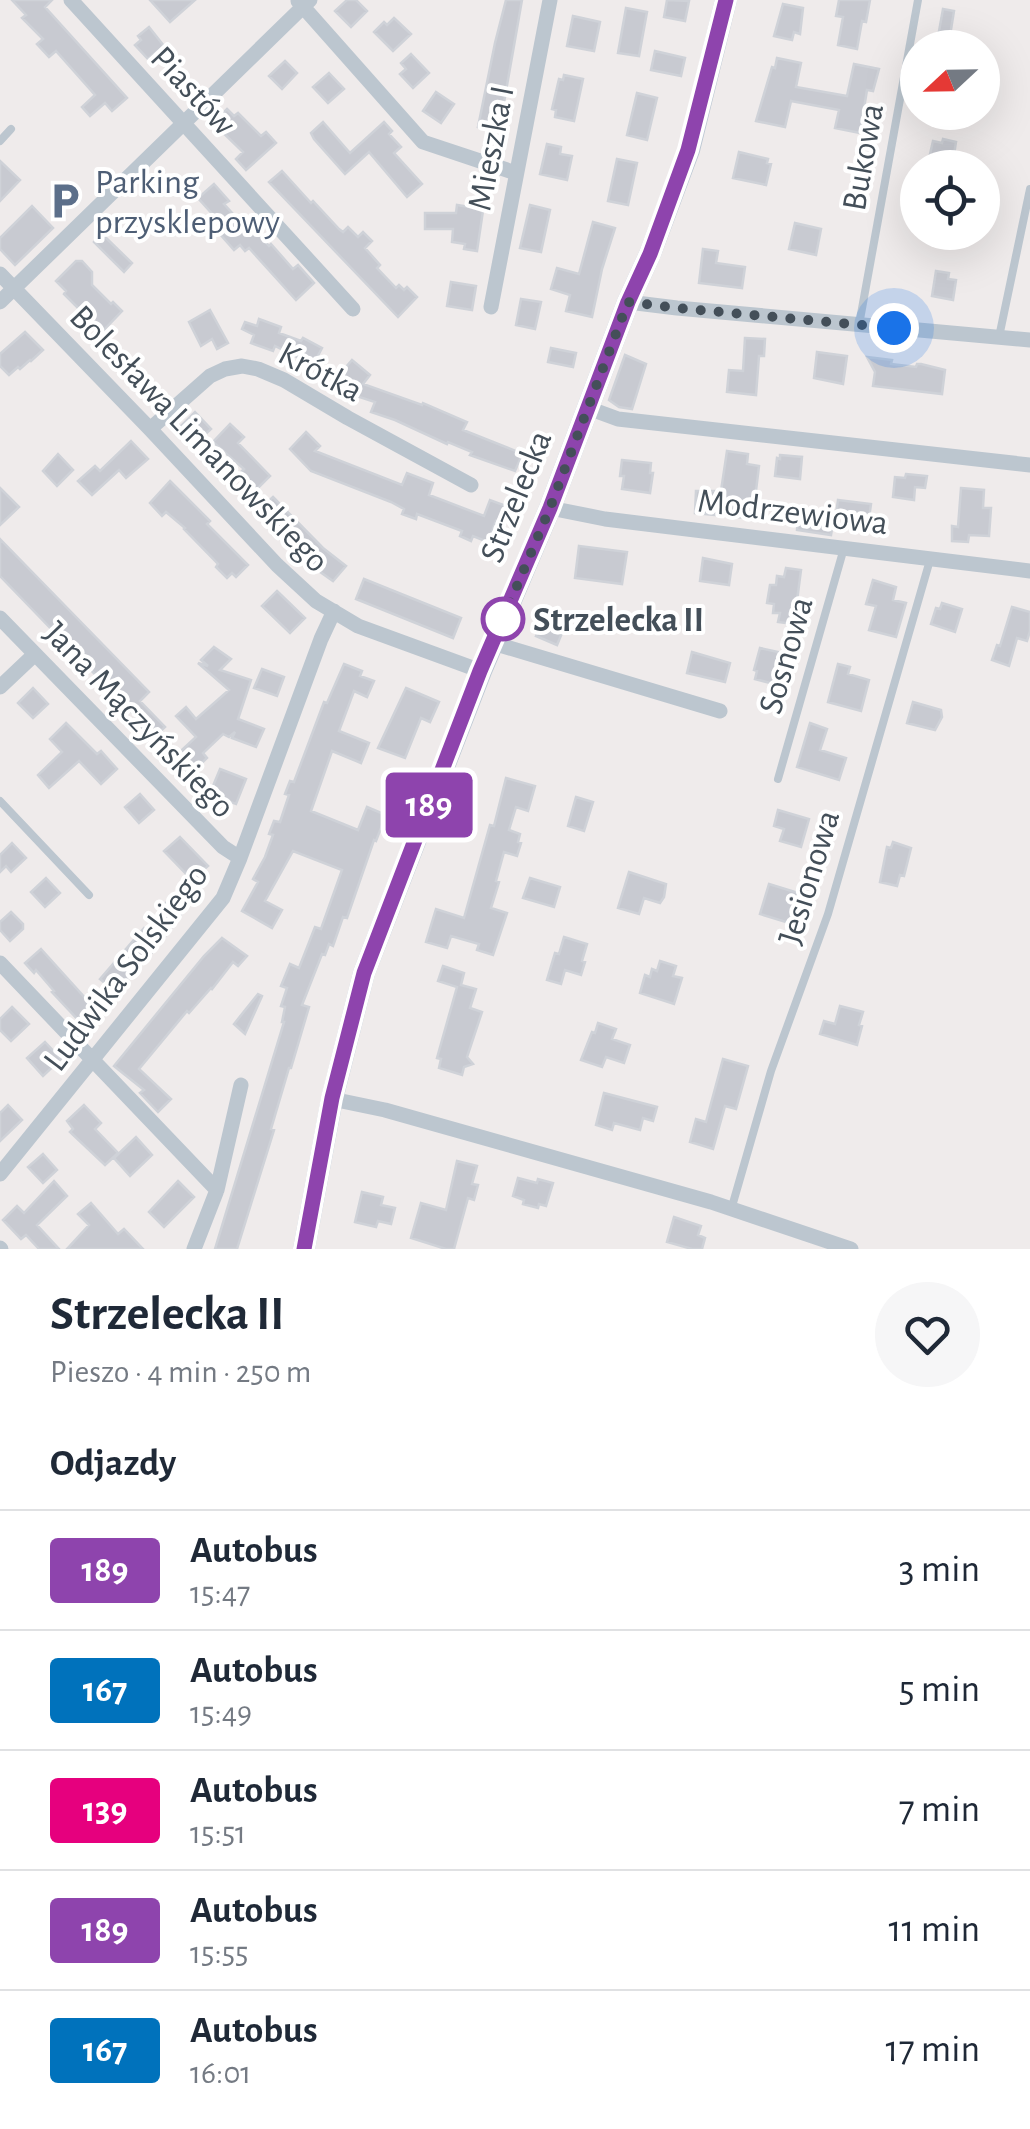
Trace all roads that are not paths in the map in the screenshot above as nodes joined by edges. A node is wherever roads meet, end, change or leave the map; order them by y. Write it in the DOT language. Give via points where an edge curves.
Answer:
graph roads {
  1 [pos="71,0"];
  2 [pos="550,0"];
  3 [pos="726,0"];
  4 [pos="918,0"];
  5 [pos="303,2"];
  6 [pos="184,123"];
  7 [pos="11,130"];
  8 [pos="0,141"];
  9 [pos="516,173"];
  10 [pos="1030,189"];
  11 [pos="0,274"];
  12 [pos="14,288"];
  13 [pos="0,302"];
  14 [pos="628,302"];
  15 [pos="491,307"];
  16 [pos="353,309"];
  17 [pos="859,325"];
  18 [pos="999,338"];
  19 [pos="1030,340"];
  20 [pos="588,408"];
  21 [pos="150,429"];
  22 [pos="1030,465"];
  23 [pos="471,485"];
  24 [pos="550,508"];
  25 [pos="845,547"];
  26 [pos="930,558"];
  27 [pos="1030,571"];
  28 [pos="334,611"];
  29 [pos="0,618"];
  30 [pos="492,643"];
  31 [pos="35,654"];
  32 [pos="480,671"];
  33 [pos="0,687"];
  34 [pos="720,711"];
  35 [pos="778,779"];
  36 [pos="0,801"];
  37 [pos="240,858"];
  38 [pos="89,895"];
  39 [pos="0,964"];
  40 [pos="94,1061"];
  41 [pos="241,1085"];
  42 [pos="332,1098"];
  43 [pos="0,1174"];
  44 [pos="217,1190"];
  45 [pos="731,1210"];
  46 [pos="194,1249"];
  47 [pos="304,1249"];
  48 [pos="851,1249"];
  1 -- 6 [label="street, Piastów"];
  2 -- 9 [label="street, Mieszka I"];
  3 -- 14 [label="street, Strzelecka" via="688,150"];
  4 -- 17 [label="lane, Bukowa"];
  5 -- 6 [label="street"];
  5 -- 9 [label="street" via="424,142"];
  6 -- 12 [label="street"];
  6 -- 16 [label="street, Piastów"];
  7 -- 8 [label="lane"];
  9 -- 15 [label="street, Mieszka I"];
  10 -- 18 [label="lane"];
  11 -- 12 [label="street, Bolesława Limanowskiego"];
  12 -- 13 [label="street"];
  12 -- 21 [label="street, Bolesława Limanowskiego"];
  14 -- 17 [label="street"];
  14 -- 20 [label="street, Strzelecka"];
  17 -- 18 [label="street"];
  18 -- 19 [label="street"];
  20 -- 22 [label="street" via="618,419"];
  20 -- 24 [label="street, Strzelecka"];
  21 -- 23 [label="street, Krótka" via="210,376 242,366 284,380"];
  21 -- 28 [label="street, Bolesława Limanowskiego" via="277,565"];
  24 -- 25 [label="street, Modrzewiowa"];
  24 -- 30 [label="street, Strzelecka"];
  25 -- 26 [label="street, Modrzewiowa"];
  25 -- 35 [label="lane, Sosnowa"];
  26 -- 27 [label="street, Modrzewiowa"];
  26 -- 45 [label="lane, Jesionowa" via="828,914"];
  28 -- 32 [label="street, Bolesława Limanowskiego"];
  28 -- 37 [label="street, Ludwika Solskiego"];
  29 -- 31 [label="street, Jana Mączyńskiego"];
  30 -- 32 [label="street, Strzelecka"];
  30 -- 34 [label="street"];
  31 -- 33 [label="street"];
  31 -- 37 [label="street, Jana Mączyńskiego"];
  32 -- 42 [label="street, Strzelecka" via="364,973"];
  36 -- 38 [label="lane"];
  37 -- 40 [label="street, Ludwika Solskiego" via="223,898"];
  39 -- 40 [label="street"];
  40 -- 43 [label="street, Ludwika Solskiego"];
  40 -- 44 [label="street"];
  41 -- 44 [label="street"];
  42 -- 45 [label="street"];
  42 -- 47 [label="street, Strzelecka"];
  44 -- 46 [label="street"];
  45 -- 48 [label="street"];
}
